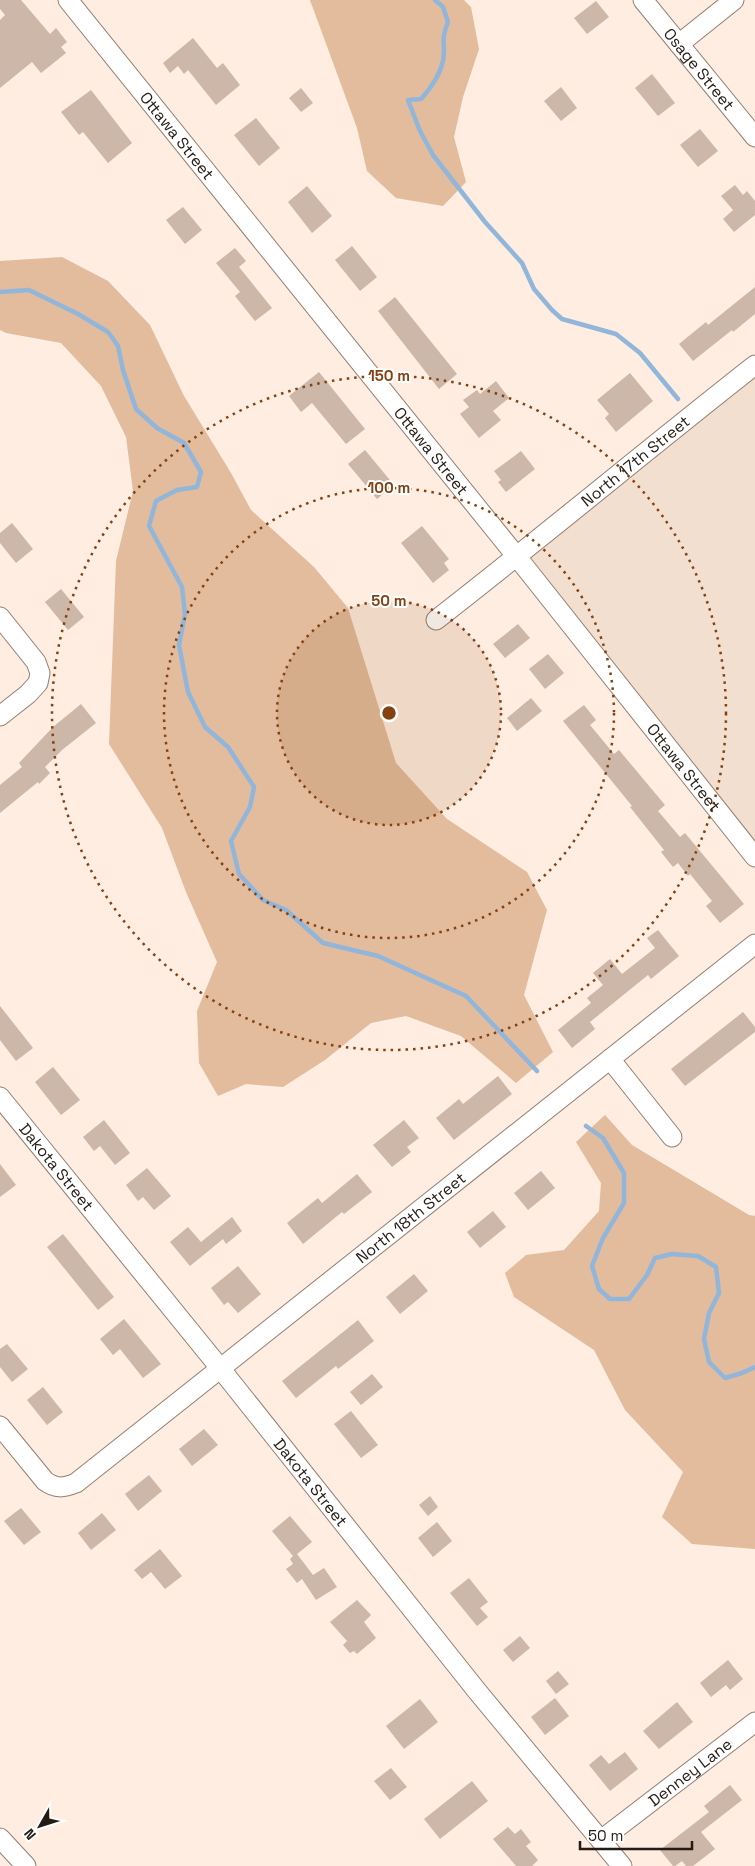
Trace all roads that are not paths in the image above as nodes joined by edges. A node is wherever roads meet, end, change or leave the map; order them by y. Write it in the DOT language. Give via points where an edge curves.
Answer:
graph roads {
  1 [pos="68,0"];
  2 [pos="643,0"];
  3 [pos="734,0"];
  4 [pos="679,44"];
  5 [pos="755,137"];
  6 [pos="755,365"];
  7 [pos="517,557"];
  8 [pos="0,617"];
  9 [pos="436,620"];
  10 [pos="0,716"];
  11 [pos="755,857"];
  12 [pos="755,944"];
  13 [pos="610,1059"];
  14 [pos="0,1097"];
  15 [pos="672,1137"];
  16 [pos="220,1368"];
  17 [pos="0,1426"];
  18 [pos="755,1722"];
  19 [pos="0,1838"];
  20 [pos="601,1840"];
  21 [pos="26,1866"];
  22 [pos="622,1866"];
  1 -- 7 [label="street, Ottawa Street"];
  2 -- 4 [label="street, Osage Street"];
  3 -- 4 [label="street"];
  4 -- 5 [label="street, Osage Street"];
  6 -- 7 [label="street, North 17th Street"];
  7 -- 9 [label="street, North 17th Street"];
  7 -- 11 [label="street, Ottawa Street"];
  8 -- 10 [label="street" via="36,662 40,672 38,683"];
  12 -- 13 [label="street, North 18th Street"];
  13 -- 15 [label="street"];
  13 -- 16 [label="street, North 18th Street"];
  14 -- 16 [label="street, Dakota Street"];
  16 -- 17 [label="street, North 18th Street" via="95,1468 64,1488 45,1481"];
  16 -- 20 [label="street, Dakota Street" via="477,1691"];
  18 -- 20 [label="street, Denney Lane"];
  19 -- 21 [label="street"];
  20 -- 22 [label="street, Dakota Street"];
}
